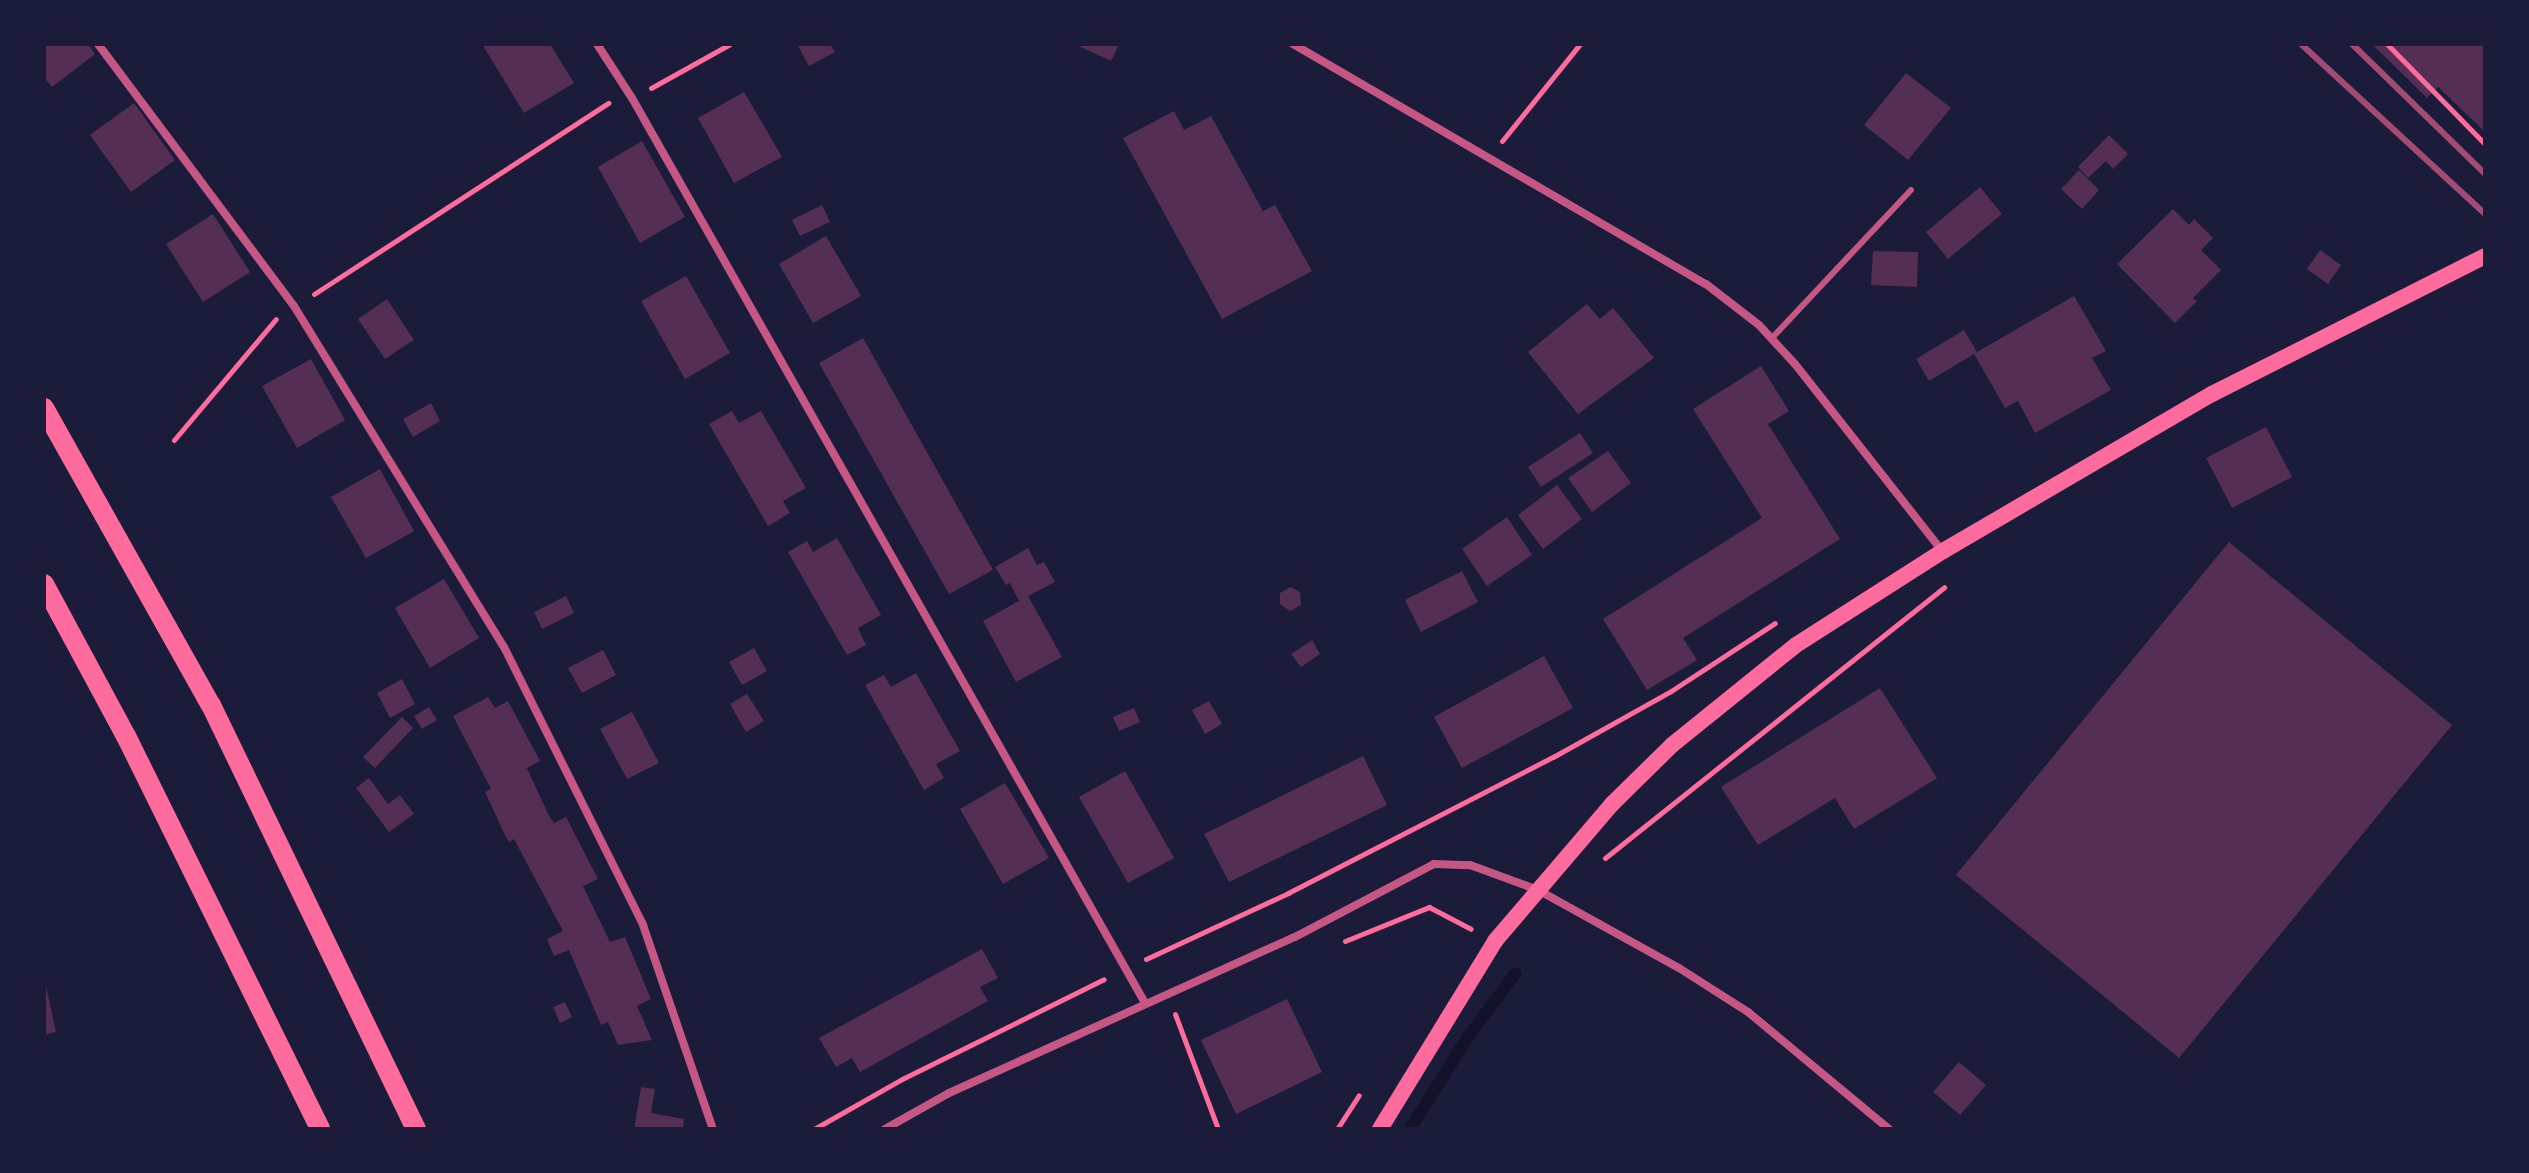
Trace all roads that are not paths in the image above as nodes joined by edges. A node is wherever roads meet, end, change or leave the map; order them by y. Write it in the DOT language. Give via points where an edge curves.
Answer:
graph roads {
  1 [pos="98,44"];
  2 [pos="597,44"];
  3 [pos="1293,44"];
  4 [pos="1911,190"];
  5 [pos="2485,256"];
  6 [pos="1772,338"];
  7 [pos="44,408"];
  8 [pos="1943,551"];
  9 [pos="44,584"];
  10 [pos="1538,890"];
  11 [pos="1145,1003"];
  12 [pos="320,1129"];
  13 [pos="416,1129"];
  14 [pos="713,1129"];
  15 [pos="885,1129"];
  16 [pos="1380,1129"];
  17 [pos="1889,1129"];
  1 -- 14 [label="street" via="294,306 504,647 643,925"];
  2 -- 11 [label="street"];
  3 -- 6 [label="street" via="1706,284"];
  4 -- 6 [label="lane"];
  5 -- 8 [label="main road" via="2212,394"];
  6 -- 8 [label="street"];
  7 -- 13 [label="main road" via="211,705"];
  8 -- 10 [label="main road" via="1796,645 1672,745 1612,804"];
  9 -- 12 [label="main road" via="126,736"];
  10 -- 11 [label="street" via="1470,865 1434,864 1295,937"];
  10 -- 16 [label="main road" via="1495,941"];
  10 -- 17 [label="street" via="1748,1012"];
  11 -- 15 [label="street" via="949,1093"];
}
